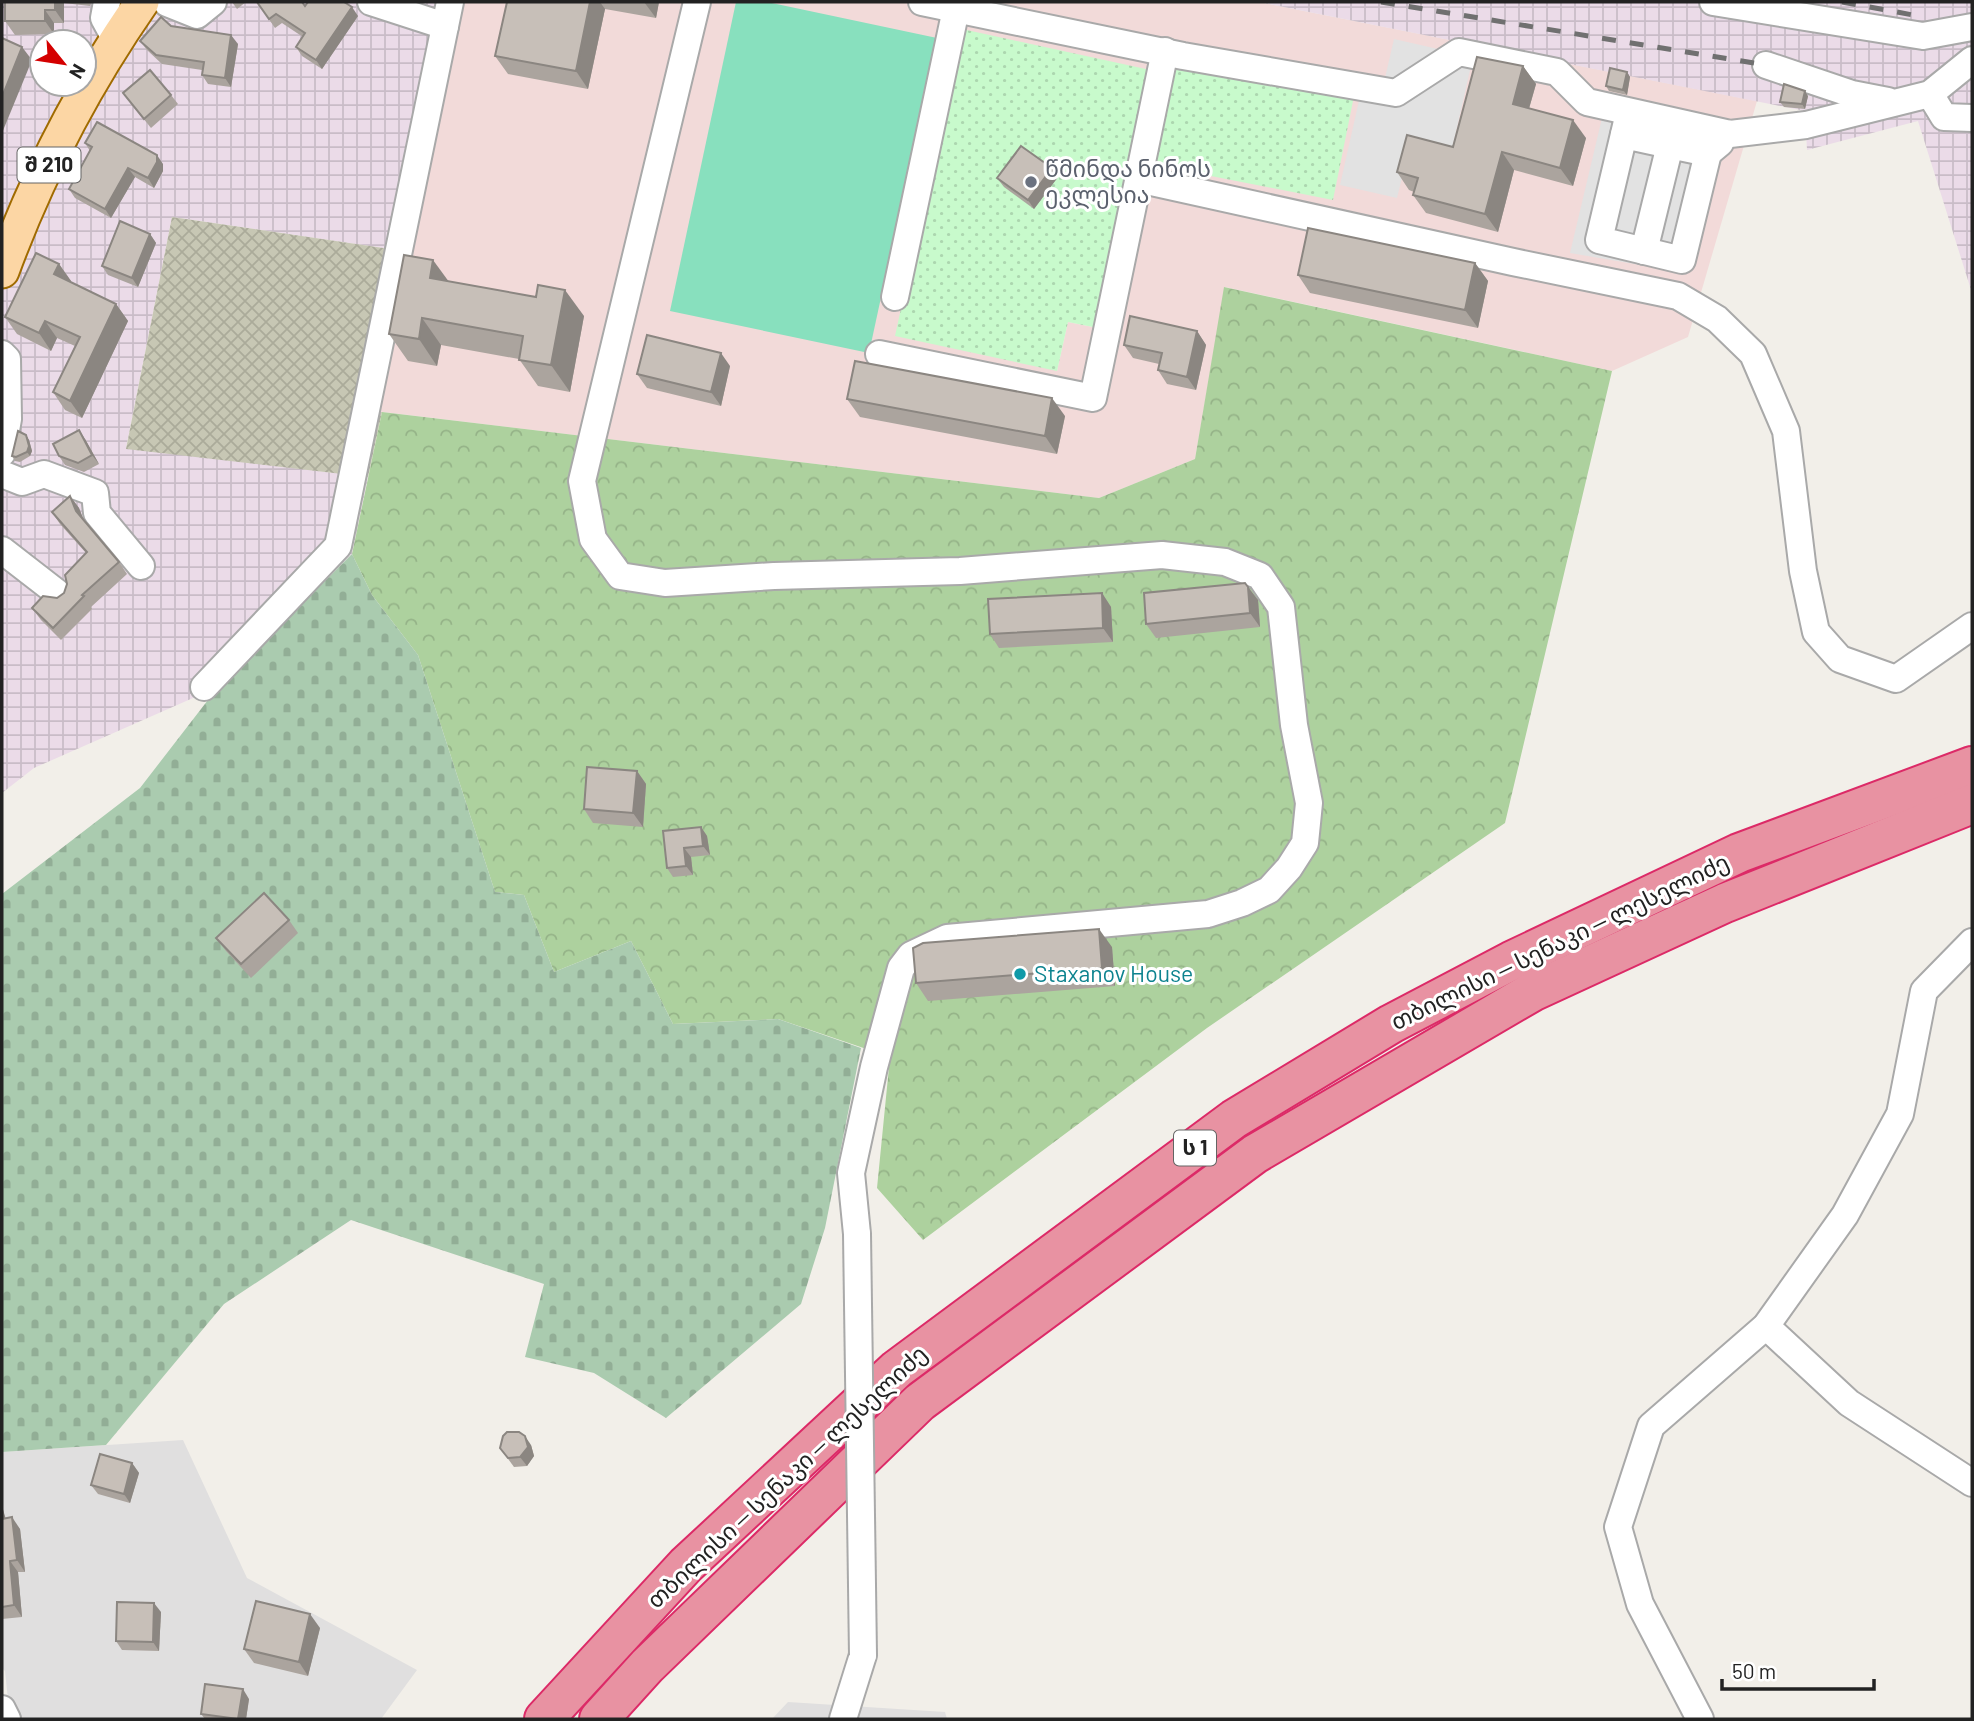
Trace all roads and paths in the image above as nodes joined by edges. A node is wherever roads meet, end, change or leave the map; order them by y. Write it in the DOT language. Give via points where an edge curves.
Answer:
graph roads {
  1 [pos="107,2"];
  2 [pos="159,2"];
  3 [pos="213,2"];
  4 [pos="371,2"];
  5 [pos="697,2"];
  6 [pos="922,2"];
  7 [pos="1713,2"];
  8 [pos="956,9"];
  9 [pos="447,14"];
  10 [pos="1972,27"];
  11 [pos="109,51"];
  12 [pos="1165,51"];
  13 [pos="1972,60"];
  14 [pos="1766,65"];
  15 [pos="1930,94"];
  16 [pos="1898,102"];
  17 [pos="1972,118"];
  18 [pos="1627,124"];
  19 [pos="1730,134"];
  20 [pos="1670,145"];
  21 [pos="1708,153"];
  22 [pos="1138,179"];
  23 [pos="11,219"];
  24 [pos="1644,251"];
  25 [pos="2,271"];
  26 [pos="895,297"];
  27 [pos="2,354"];
  28 [pos="878,354"];
  29 [pos="2,453"];
  30 [pos="2,474"];
  31 [pos="2,550"];
  32 [pos="141,566"];
  33 [pos="60,595"];
  34 [pos="1972,626"];
  35 [pos="204,687"];
  36 [pos="1972,766"];
  37 [pos="1972,804"];
  38 [pos="1972,942"];
  39 [pos="1766,1326"];
  40 [pos="1972,1483"];
  41 [pos="2,1709"];
  42 [pos="7,1719"];
  43 [pos="544,1719"];
  44 [pos="599,1719"];
  45 [pos="843,1719"];
  46 [pos="1700,1719"];
  1 -- 11 [label="street" via="104,18"];
  2 -- 3 [label="street" via="197,15"];
  2 -- 11 [label="main road, შ 210"];
  4 -- 9 [label="street"];
  5 -- 45 [label="street, bridge" via="582,481 593,539 620,576 665,583 960,571 1161,555 1225,562 1260,576 1281,607 1294,725 1309,803 1305,843 1289,868 1269,890 1242,903 1208,914 947,938 911,955 901,968 851,1173 857,1234 863,1655"];
  6 -- 8 [label="street"];
  7 -- 10 [label="street" via="1923,36"];
  8 -- 12 [label="street"];
  8 -- 26 [label="street"];
  9 -- 35 [label="street" via="338,546"];
  11 -- 23 [label="main road, შ 210"];
  12 -- 18 [label="street" via="1396,93 1459,52 1557,72 1587,102"];
  12 -- 22 [label="street"];
  13 -- 15 [label="street"];
  14 -- 16 [label="street" via="1852,94"];
  15 -- 16 [label="street"];
  15 -- 17 [label="street" via="1944,117"];
  16 -- 19 [label="street" via="1806,125"];
  18 -- 19 [label="street"];
  18 -- 20 [label="street"];
  18 -- 24 [label="street" via="1599,240"];
  19 -- 21 [label="street"];
  20 -- 21 [label="street"];
  20 -- 24 [label="street"];
  21 -- 24 [label="street" via="1682,260"];
  22 -- 28 [label="street" via="1093,398"];
  22 -- 34 [label="street" via="1678,296 1717,319 1753,354 1786,431 1803,570 1816,632 1840,659 1896,679"];
  23 -- 25 [label="main road, შ 210"];
  27 -- 29 [label="street" via="7,359 8,419"];
  30 -- 32 [label="street" via="22,482 44,474 94,492 97,513"];
  31 -- 33 [label="street"];
  36 -- 43 [label="highway, თბილისი — სენაკი — ლესელიძე / ს 1" via="1739,853 1511,961 1391,1024 1234,1119 897,1369 686,1565"];
  37 -- 44 [label="highway, თბილისი — სენაკი — ლესელიძე / ს 1" via="1725,904 1532,992 1255,1154 920,1402 647,1666"];
  38 -- 39 [label="street" via="1924,991 1900,1114 1845,1215"];
  39 -- 40 [label="street" via="1849,1404"];
  39 -- 46 [label="street" via="1651,1426 1618,1527 1640,1604"];
  41 -- 42 [label="street"];
}
